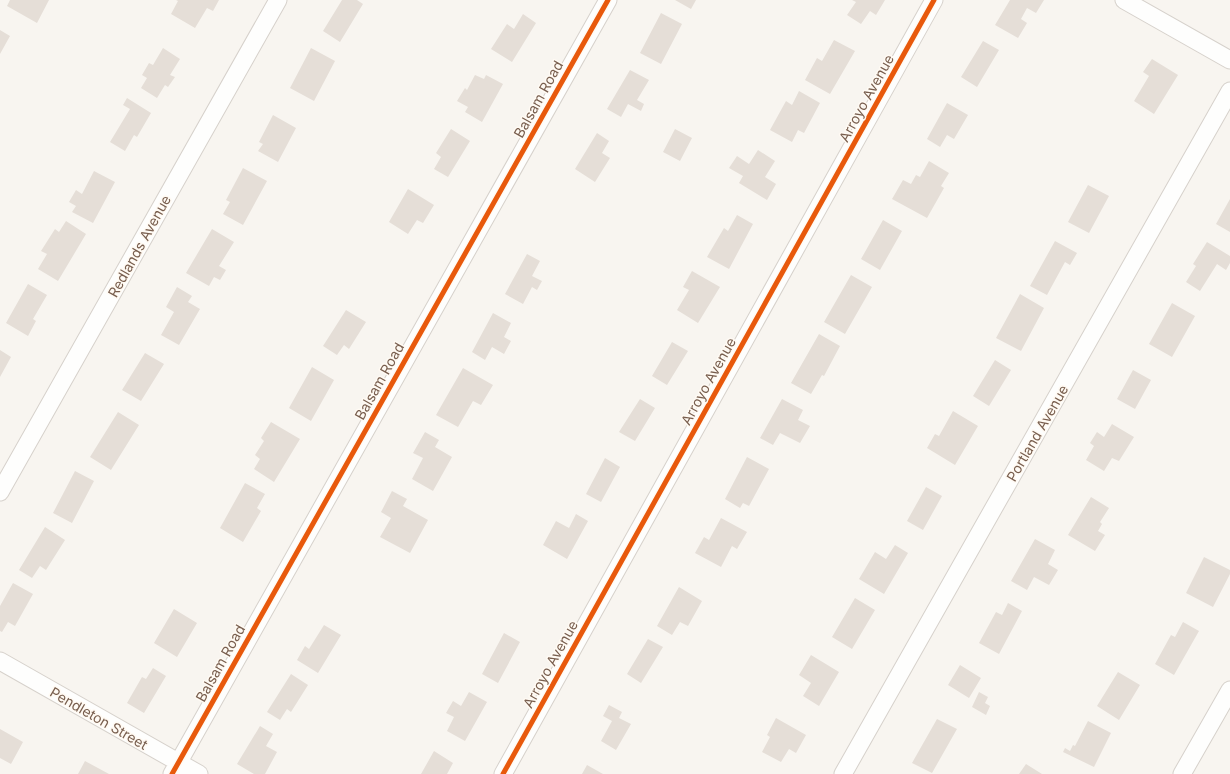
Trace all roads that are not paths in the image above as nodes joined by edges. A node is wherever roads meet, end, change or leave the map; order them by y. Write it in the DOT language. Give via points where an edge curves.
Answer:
graph roads {
  1 [pos="278,0"];
  2 [pos="608,0"];
  3 [pos="934,0"];
  4 [pos="1124,0"];
  5 [pos="1230,60"];
  6 [pos="1230,91"];
  7 [pos="0,492"];
  8 [pos="0,661"];
  9 [pos="1230,690"];
  10 [pos="175,768"];
  11 [pos="199,774"];
  12 [pos="503,774"];
  13 [pos="843,774"];
  14 [pos="1182,774"];
  1 -- 7 [label="street, Redlands Avenue"];
  2 -- 10 [label="street, Balsam Road"];
  3 -- 12 [label="street, Arroyo Avenue"];
  4 -- 5 [label="street"];
  6 -- 13 [label="street, Portland Avenue"];
  8 -- 10 [label="street, Pendleton Street"];
  9 -- 14 [label="street"];
  10 -- 11 [label="street, Pendleton Street"];
}
